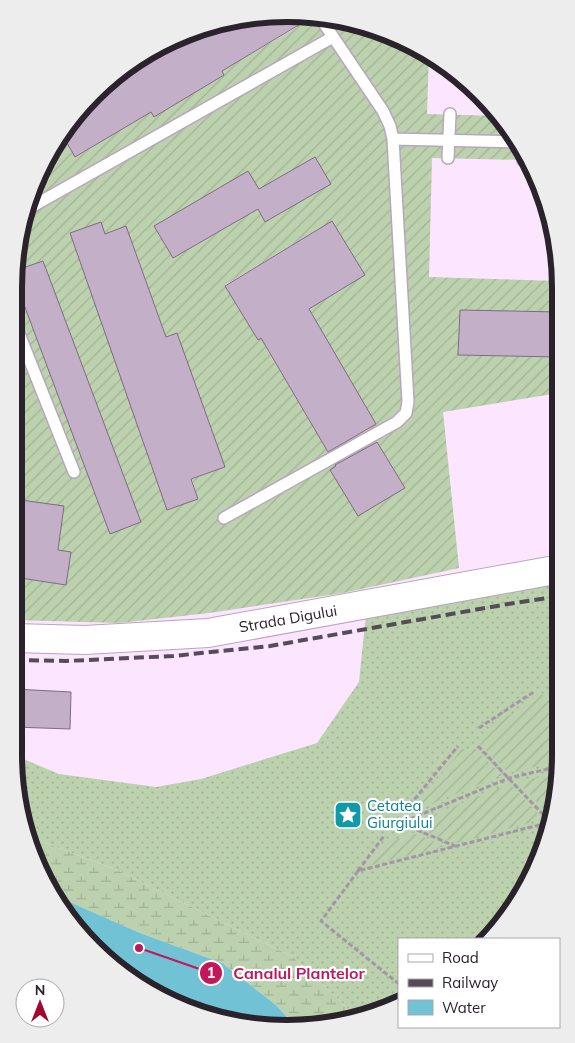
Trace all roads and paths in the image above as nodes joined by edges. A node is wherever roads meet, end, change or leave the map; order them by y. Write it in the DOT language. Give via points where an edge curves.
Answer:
graph roads {
  1 [pos="325,26"];
  2 [pos="333,37"];
  3 [pos="450,114"];
  4 [pos="393,139"];
  5 [pos="449,141"];
  6 [pos="509,142"];
  7 [pos="448,158"];
  8 [pos="36,204"];
  9 [pos="23,344"];
  10 [pos="74,472"];
  11 [pos="224,518"];
  12 [pos="552,570"];
  13 [pos="23,638"];
  14 [pos="535,691"];
  15 [pos="479,728"];
  16 [pos="458,746"];
  17 [pos="478,746"];
  18 [pos="552,768"];
  19 [pos="509,778"];
  20 [pos="405,811"];
  21 [pos="545,816"];
  22 [pos="410,818"];
  23 [pos="543,824"];
  24 [pos="410,827"];
  25 [pos="384,836"];
  26 [pos="455,846"];
  27 [pos="358,871"];
  28 [pos="398,983"];
  1 -- 2 [label="lane"];
  2 -- 4 [label="lane" via="383,111"];
  2 -- 8 [label="lane"];
  3 -- 5 [label="lane"];
  4 -- 5 [label="lane"];
  4 -- 11 [label="lane" via="408,402 406,413 397,422"];
  5 -- 6 [label="lane"];
  5 -- 7 [label="lane"];
  9 -- 10 [label="lane"];
  12 -- 13 [label="street, Strada Digului" via="208,633 85,640"];
  14 -- 15 [label="path"];
  16 -- 20 [label="path"];
  17 -- 19 [label="path"];
  18 -- 19 [label="path"];
  19 -- 21 [label="path"];
  19 -- 22 [label="path"];
  23 -- 26 [label="path"];
  24 -- 26 [label="path"];
  25 -- 27 [label="path"];
  26 -- 27 [label="path"];
  27 -- 28 [label="path" via="321,921"];
}
